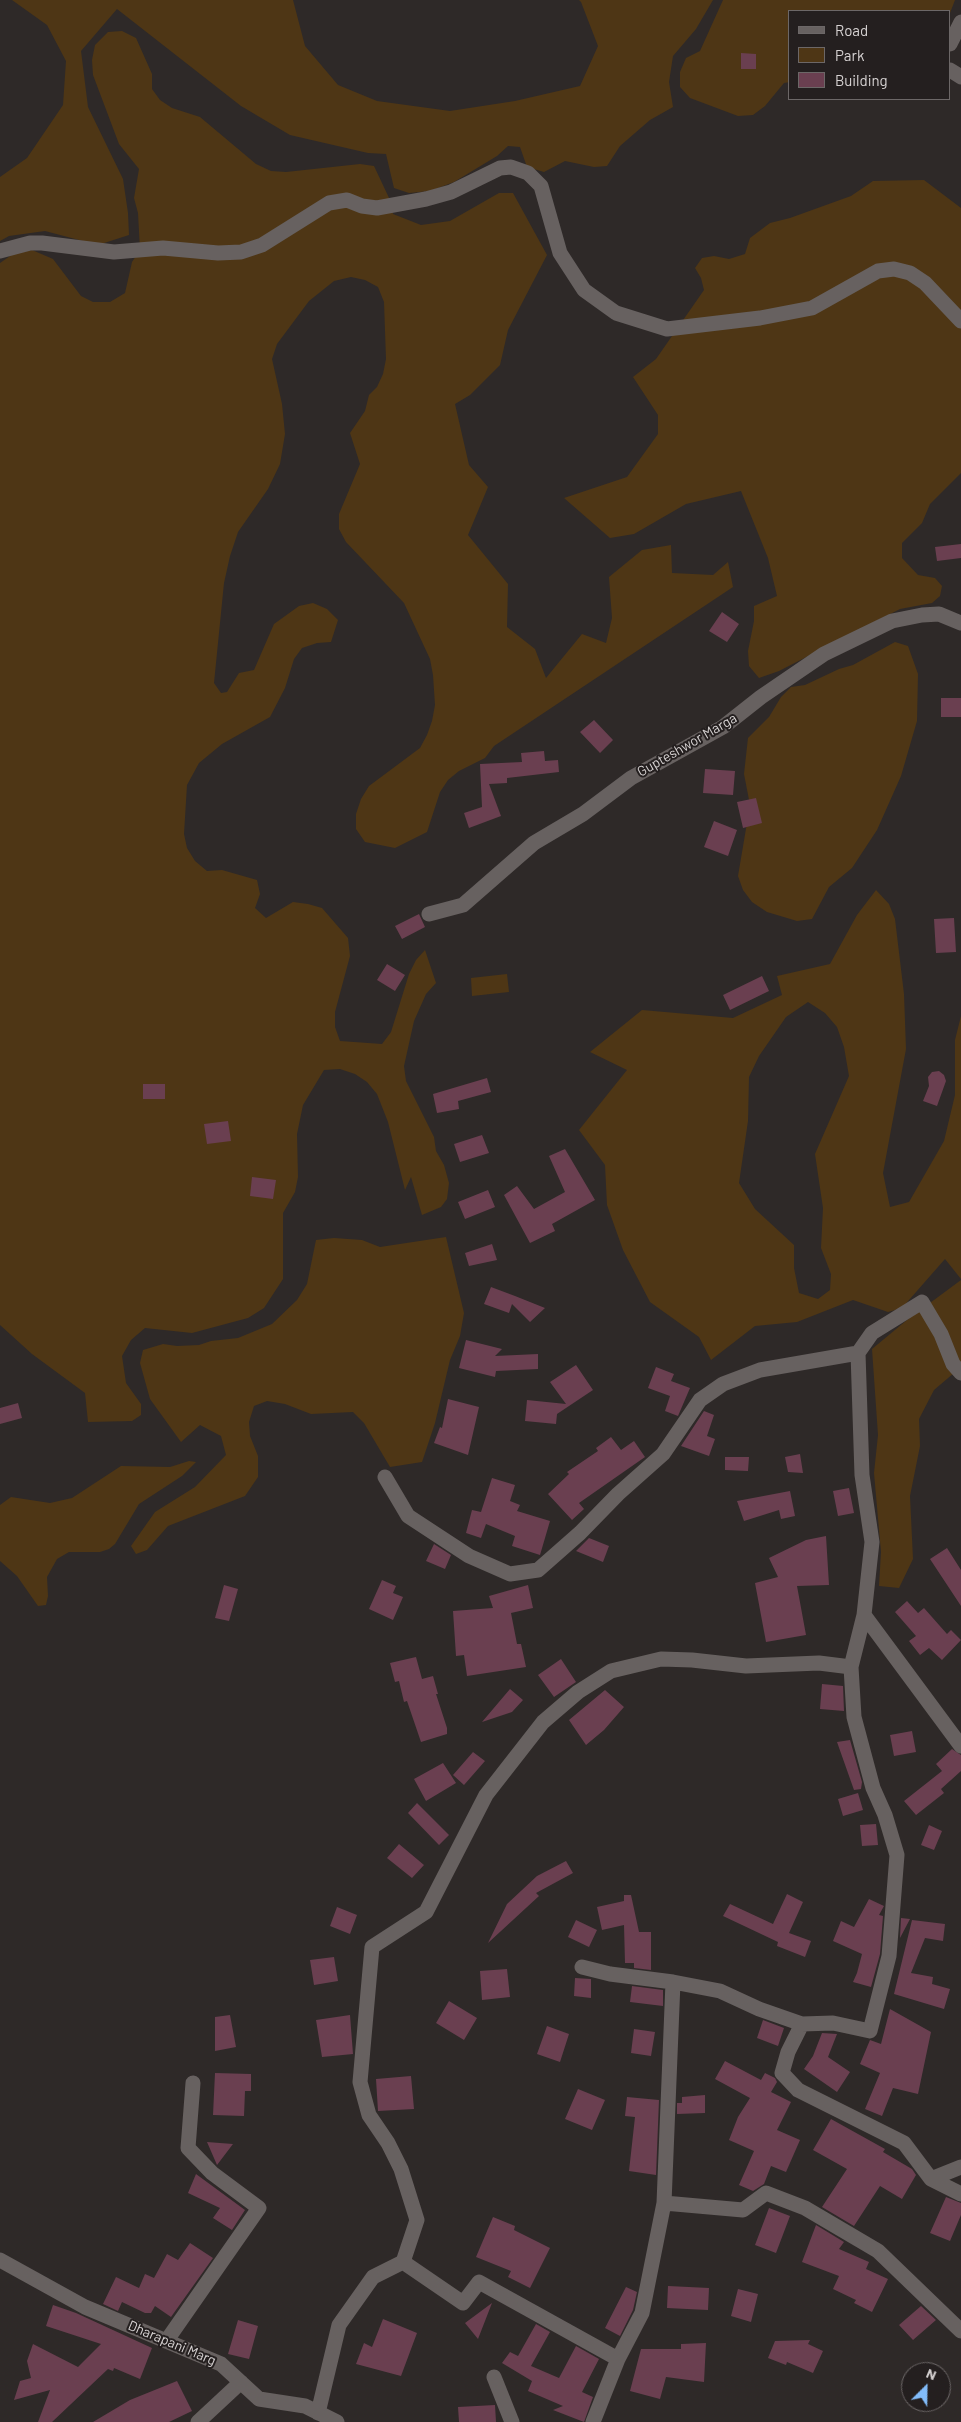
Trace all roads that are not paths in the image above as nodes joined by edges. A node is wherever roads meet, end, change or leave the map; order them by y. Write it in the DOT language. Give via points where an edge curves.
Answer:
graph roads {
  1 [pos="961,22"];
  2 [pos="951,42"];
  3 [pos="0,251"];
  4 [pos="961,321"];
  5 [pos="961,623"];
  6 [pos="429,914"];
  7 [pos="858,1353"];
  8 [pos="961,1373"];
  9 [pos="385,1477"];
  10 [pos="864,1615"];
  11 [pos="851,1667"];
  12 [pos="961,1746"];
  13 [pos="582,1966"];
  14 [pos="673,1982"];
  15 [pos="802,2024"];
  16 [pos="193,2083"];
  17 [pos="961,2167"];
  18 [pos="931,2179"];
  19 [pos="961,2194"];
  20 [pos="664,2203"];
  21 [pos="2,2260"];
  22 [pos="403,2262"];
  23 [pos="961,2331"];
  24 [pos="168,2340"];
  25 [pos="618,2359"];
  26 [pos="494,2377"];
  27 [pos="241,2382"];
  28 [pos="318,2414"];
  29 [pos="198,2422"];
  30 [pos="337,2422"];
  31 [pos="512,2422"];
  32 [pos="593,2422"];
  1 -- 2 [label="street"];
  3 -- 4 [label="street" via="42,243 114,252 164,248 241,252 262,245 329,202 347,200 377,208 426,200 451,192 500,168 511,167 528,173 541,186 560,253 584,290 616,313 631,319 667,329 778,315 812,308 878,271 894,269 910,272 925,283"];
  5 -- 6 [label="street, Gupteshwor Marga" via="940,614 892,621 824,654 723,727 631,778 582,814 534,842 463,906"];
  7 -- 8 [label="street" via="872,1333 922,1302 941,1334 953,1364"];
  7 -- 9 [label="street" via="760,1370 723,1384 700,1400 662,1454 538,1570 510,1574 470,1556 408,1516"];
  7 -- 10 [label="street" via="862,1475 872,1542"];
  10 -- 11 [label="street"];
  10 -- 12 [label="street"];
  11 -- 15 [label="street" via="854,1717 896,1855 889,1956 870,2030 833,2023"];
  11 -- 22 [label="street" via="819,1663 746,1666 661,1659 611,1671 578,1692 543,1722 486,1795 426,1912 372,1947 360,2082 369,2115 401,2169 417,2220"];
  13 -- 14 [label="street" via="610,1974"];
  14 -- 15 [label="street" via="720,1991"];
  14 -- 20 [label="street"];
  15 -- 18 [label="street" via="782,2073 798,2090 904,2143"];
  16 -- 24 [label="street" via="188,2148 212,2173 259,2208"];
  17 -- 18 [label="street"];
  18 -- 19 [label="street"];
  20 -- 23 [label="street" via="743,2210 766,2193 805,2208 878,2251"];
  20 -- 25 [label="street" via="642,2312"];
  21 -- 24 [label="street, Dharapani Marg" via="85,2307"];
  22 -- 25 [label="street" via="463,2304 479,2282"];
  22 -- 28 [label="street" via="373,2276 339,2325"];
  24 -- 27 [label="street, Dharapani Marg" via="221,2364"];
  25 -- 32 [label="street"];
  26 -- 31 [label="street"];
  27 -- 28 [label="street, Dharapani Marg" via="259,2399 305,2406"];
  27 -- 29 [label="street"];
  28 -- 30 [label="street, Dharapani Marg"];
}
